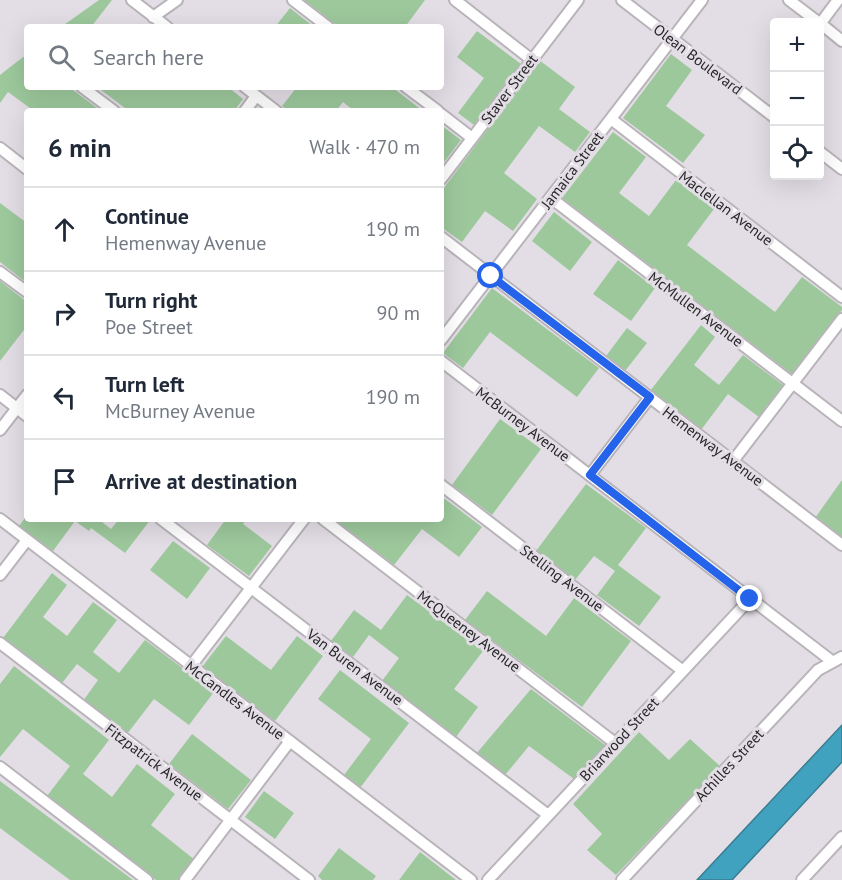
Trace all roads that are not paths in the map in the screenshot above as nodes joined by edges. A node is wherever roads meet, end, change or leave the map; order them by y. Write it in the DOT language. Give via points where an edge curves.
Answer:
graph roads {
  1 [pos="132,0"];
  2 [pos="177,0"];
  3 [pos="293,0"];
  4 [pos="455,0"];
  5 [pos="578,0"];
  6 [pos="622,0"];
  7 [pos="702,0"];
  8 [pos="789,0"];
  9 [pos="838,0"];
  10 [pos="153,17"];
  11 [pos="812,18"];
  12 [pos="823,18"];
  13 [pos="162,24"];
  14 [pos="324,24"];
  15 [pos="824,27"];
  16 [pos="672,39"];
  17 [pos="842,41"];
  18 [pos="532,60"];
  19 [pos="86,90"];
  20 [pos="249,90"];
  21 [pos="410,90"];
  22 [pos="256,96"];
  23 [pos="110,108"];
  24 [pos="247,108"];
  25 [pos="272,108"];
  26 [pos="434,108"];
  27 [pos="770,114"];
  28 [pos="444,116"];
  29 [pos="610,119"];
  30 [pos="472,138"];
  31 [pos="0,148"];
  32 [pos="824,156"];
  33 [pos="24,166"];
  34 [pos="842,169"];
  35 [pos="444,175"];
  36 [pos="551,198"];
  37 [pos="444,239"];
  38 [pos="0,272"];
  39 [pos="491,276"];
  40 [pos="24,290"];
  41 [pos="842,297"];
  42 [pos="842,319"];
  43 [pos="444,336"];
  44 [pos="444,363"];
  45 [pos="793,383"];
  46 [pos="0,395"];
  47 [pos="650,397"];
  48 [pos="24,399"];
  49 [pos="17,408"];
  50 [pos="24,414"];
  51 [pos="842,421"];
  52 [pos="0,430"];
  53 [pos="733,461"];
  54 [pos="590,475"];
  55 [pos="444,487"];
  56 [pos="0,519"];
  57 [pos="165,522"];
  58 [pos="302,522"];
  59 [pos="327,522"];
  60 [pos="27,540"];
  61 [pos="842,545"];
  62 [pos="0,575"];
  63 [pos="251,588"];
  64 [pos="750,599"];
  65 [pos="0,643"];
  66 [pos="837,659"];
  67 [pos="191,666"];
  68 [pos="683,671"];
  69 [pos="290,741"];
  70 [pos="615,743"];
  71 [pos="0,767"];
  72 [pos="548,815"];
  73 [pos="230,820"];
  74 [pos="842,837"];
  75 [pos="805,879"];
  76 [pos="147,880"];
  77 [pos="185,880"];
  78 [pos="309,880"];
  79 [pos="471,880"];
  80 [pos="488,880"];
  81 [pos="622,880"];
  1 -- 10 [label="street"];
  2 -- 10 [label="street"];
  3 -- 14 [label="street"];
  4 -- 18 [label="street"];
  5 -- 18 [label="street, Staver Street"];
  6 -- 16 [label="street, Olean Boulevard"];
  7 -- 16 [label="street, Jamaica Street"];
  8 -- 11 [label="street"];
  9 -- 12 [label="street"];
  10 -- 13 [label="street"];
  15 -- 17 [label="street"];
  16 -- 27 [label="street, Olean Boulevard"];
  16 -- 29 [label="street, Jamaica Street"];
  18 -- 30 [label="street, Staver Street"];
  19 -- 23 [label="street"];
  20 -- 22 [label="street"];
  21 -- 26 [label="street"];
  22 -- 24 [label="street"];
  22 -- 25 [label="street"];
  28 -- 30 [label="street"];
  29 -- 36 [label="street, Jamaica Street"];
  29 -- 41 [label="street, Maclellan Avenue"];
  30 -- 35 [label="street, Staver Street"];
  31 -- 33 [label="street"];
  32 -- 34 [label="street"];
  36 -- 39 [label="street, Jamaica Street"];
  36 -- 45 [label="street, McMullen Avenue"];
  37 -- 39 [label="street, Hemenway Avenue"];
  38 -- 40 [label="street"];
  39 -- 43 [label="street, Jamaica Street"];
  39 -- 47 [label="street, Hemenway Avenue"];
  42 -- 45 [label="street"];
  44 -- 54 [label="street, McBurney Avenue"];
  45 -- 51 [label="street, McMullen Avenue"];
  45 -- 53 [label="street"];
  46 -- 49 [label="street"];
  47 -- 53 [label="street, Hemenway Avenue"];
  47 -- 54 [label="street"];
  48 -- 49 [label="street"];
  49 -- 50 [label="street"];
  49 -- 52 [label="street"];
  53 -- 61 [label="street, Hemenway Avenue"];
  54 -- 64 [label="street, McBurney Avenue"];
  55 -- 68 [label="street, Stelling Avenue"];
  56 -- 60 [label="street, McCandles Avenue"];
  57 -- 63 [label="street, Van Buren Avenue"];
  58 -- 63 [label="street"];
  59 -- 70 [label="street, McQueeney Avenue"];
  60 -- 62 [label="street"];
  60 -- 67 [label="street, McCandles Avenue"];
  63 -- 67 [label="street"];
  63 -- 72 [label="street, Van Buren Avenue"];
  64 -- 66 [label="street, McBurney Avenue"];
  64 -- 68 [label="street, Briarwood Street"];
  65 -- 73 [label="street, Fitzpatrick Avenue"];
  66 -- 81 [label="street, Achilles Street" via="818,670"];
  67 -- 69 [label="street, McCandles Avenue"];
  68 -- 70 [label="street, Briarwood Street"];
  69 -- 73 [label="street"];
  69 -- 79 [label="street, McCandles Avenue"];
  70 -- 72 [label="street, Briarwood Street"];
  71 -- 76 [label="street"];
  72 -- 80 [label="street, Briarwood Street"];
  73 -- 77 [label="street"];
  73 -- 78 [label="street, Fitzpatrick Avenue"];
  74 -- 75 [label="street"];
}
